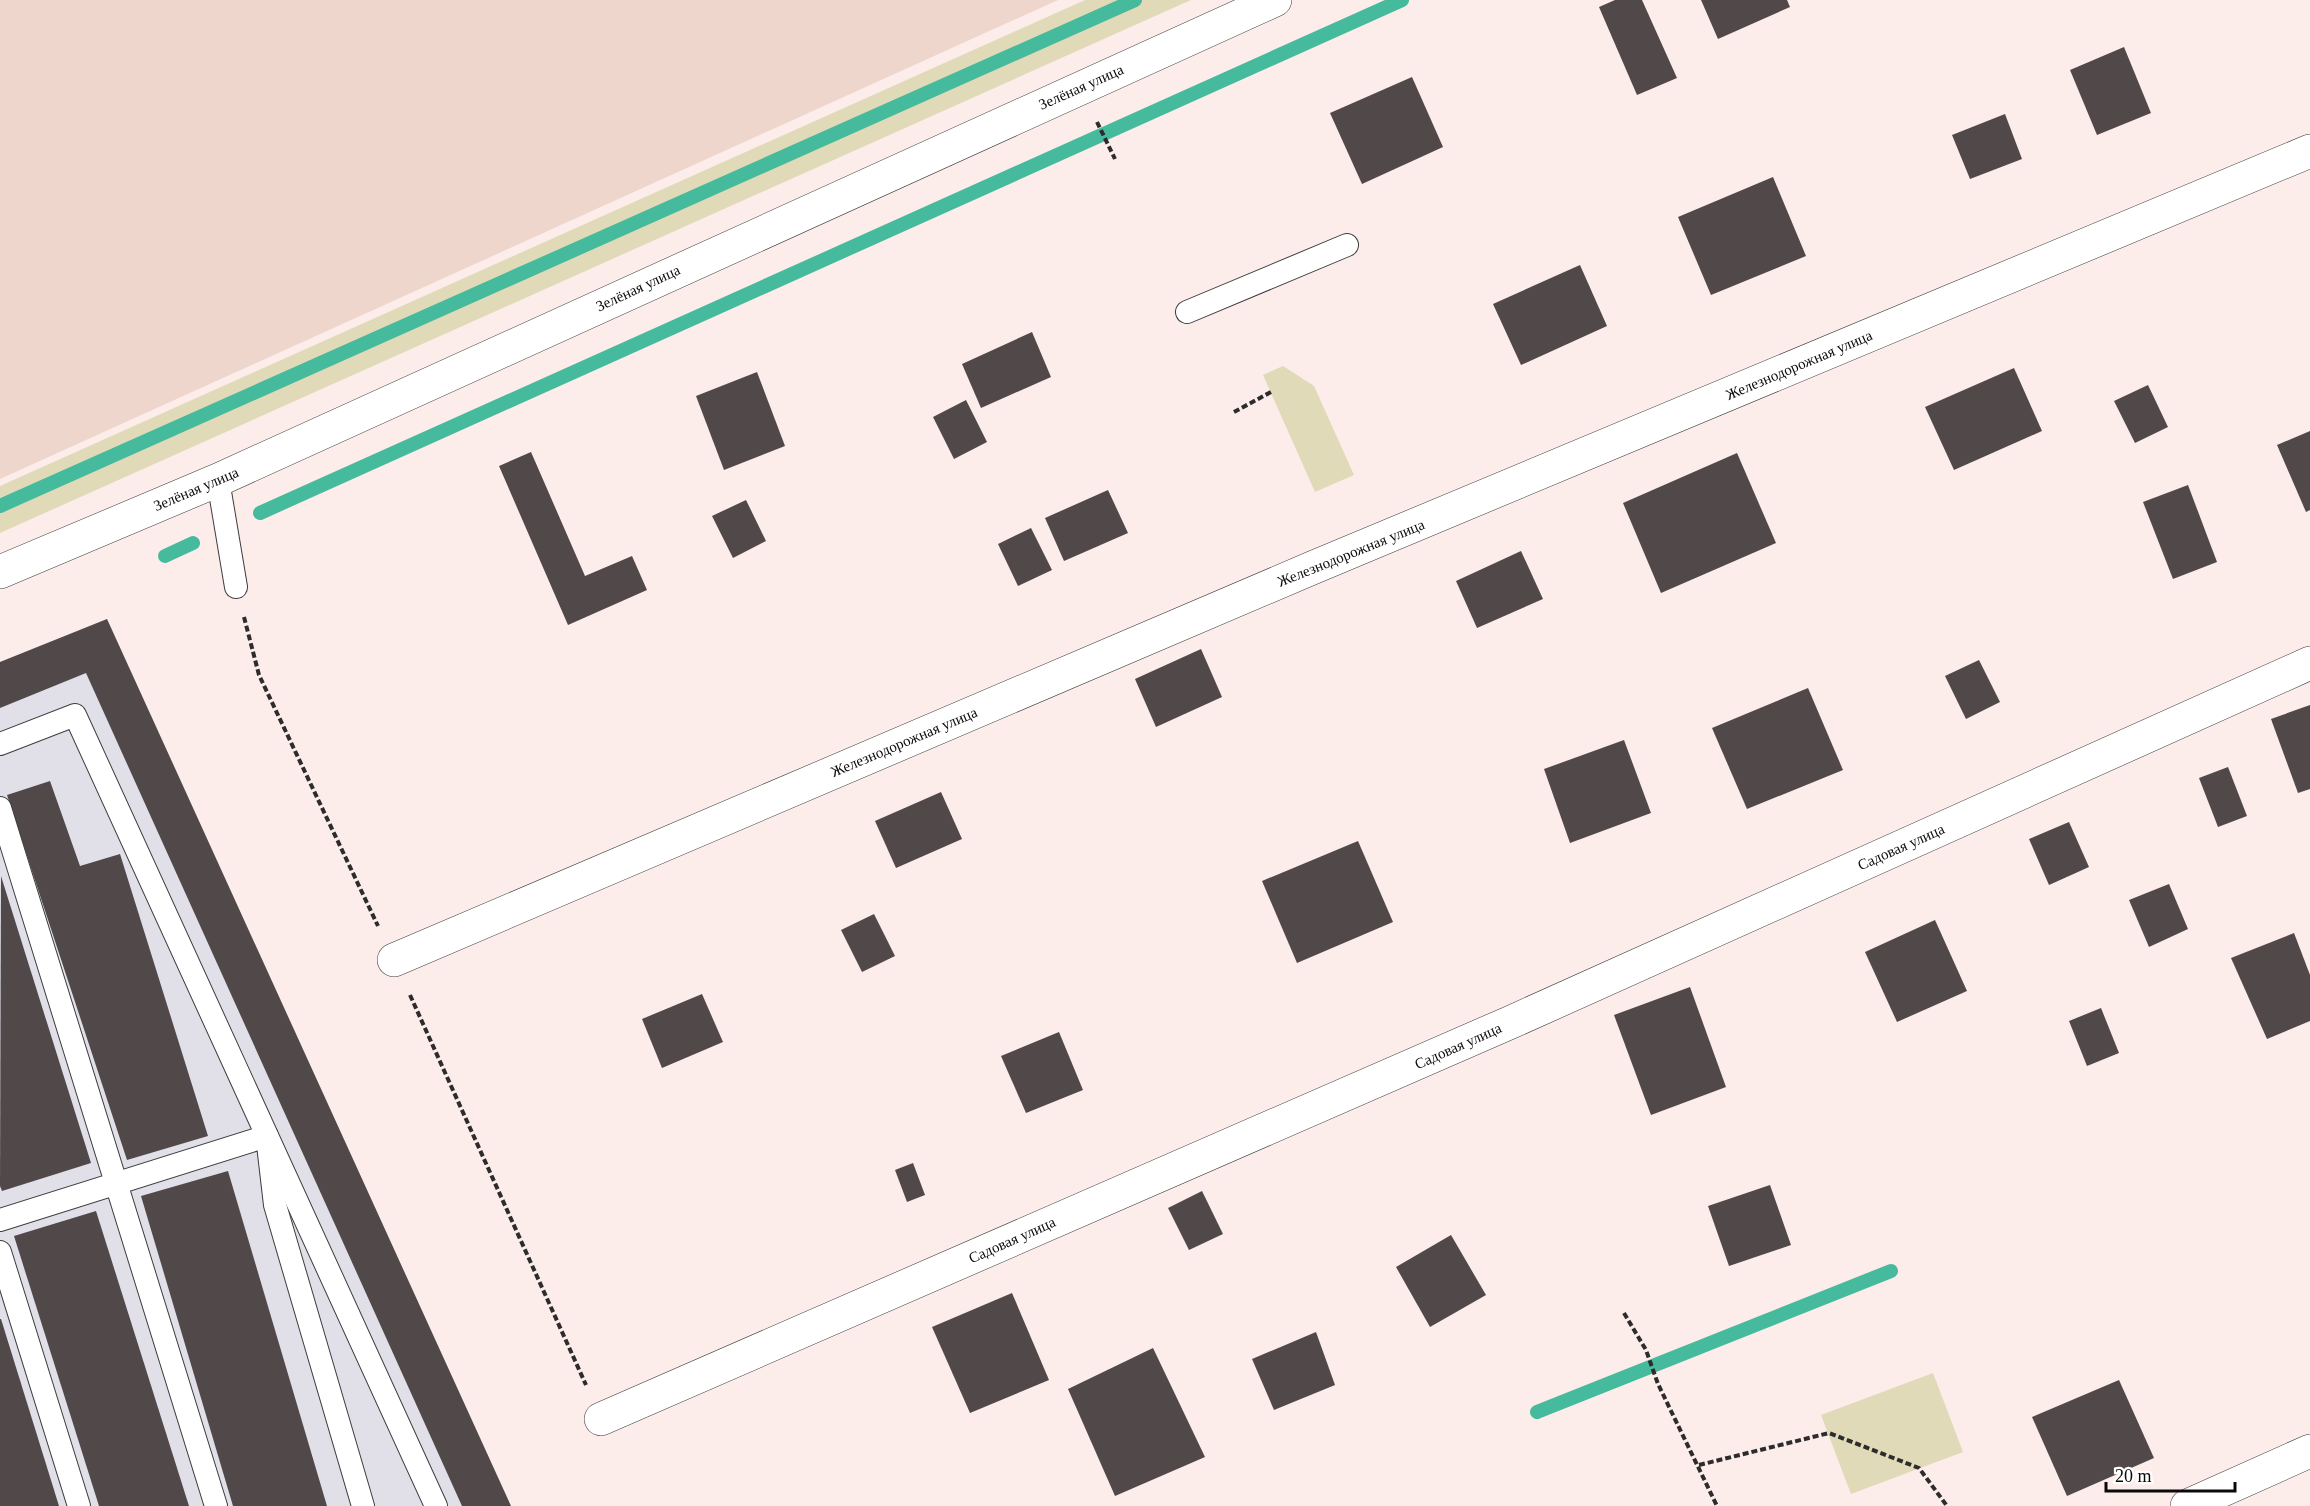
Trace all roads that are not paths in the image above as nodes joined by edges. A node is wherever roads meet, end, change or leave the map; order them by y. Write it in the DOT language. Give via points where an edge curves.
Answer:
graph roads {
  1 [pos="1275,0"];
  2 [pos="2310,151"];
  3 [pos="1347,245"];
  4 [pos="1187,312"];
  5 [pos="218,480"];
  6 [pos="0,572"];
  7 [pos="236,587"];
  8 [pos="2310,663"];
  9 [pos="0,744"];
  10 [pos="0,807"];
  11 [pos="394,960"];
  12 [pos="267,1136"];
  13 [pos="116,1183"];
  14 [pos="0,1220"];
  15 [pos="0,1252"];
  16 [pos="601,1419"];
  17 [pos="2310,1451"];
  18 [pos="429,1503"];
  19 [pos="79,1506"];
  20 [pos="216,1506"];
  21 [pos="363,1506"];
  22 [pos="2187,1506"];
  1 -- 5 [label="street, Зелёная улица"];
  2 -- 11 [label="street, Железнодорожная улица" via="1312,568"];
  3 -- 4 [label="lane"];
  5 -- 6 [label="street, Зелёная улица"];
  5 -- 7 [label="lane"];
  8 -- 16 [label="street, Садовая улица" via="1509,1023"];
  9 -- 12 [label="lane" via="75,715"];
  10 -- 13 [label="lane"];
  12 -- 13 [label="lane"];
  12 -- 18 [label="lane"];
  12 -- 21 [label="lane" via="275,1205"];
  13 -- 14 [label="lane"];
  13 -- 20 [label="lane"];
  15 -- 19 [label="lane"];
  17 -- 22 [label="street"];
}
